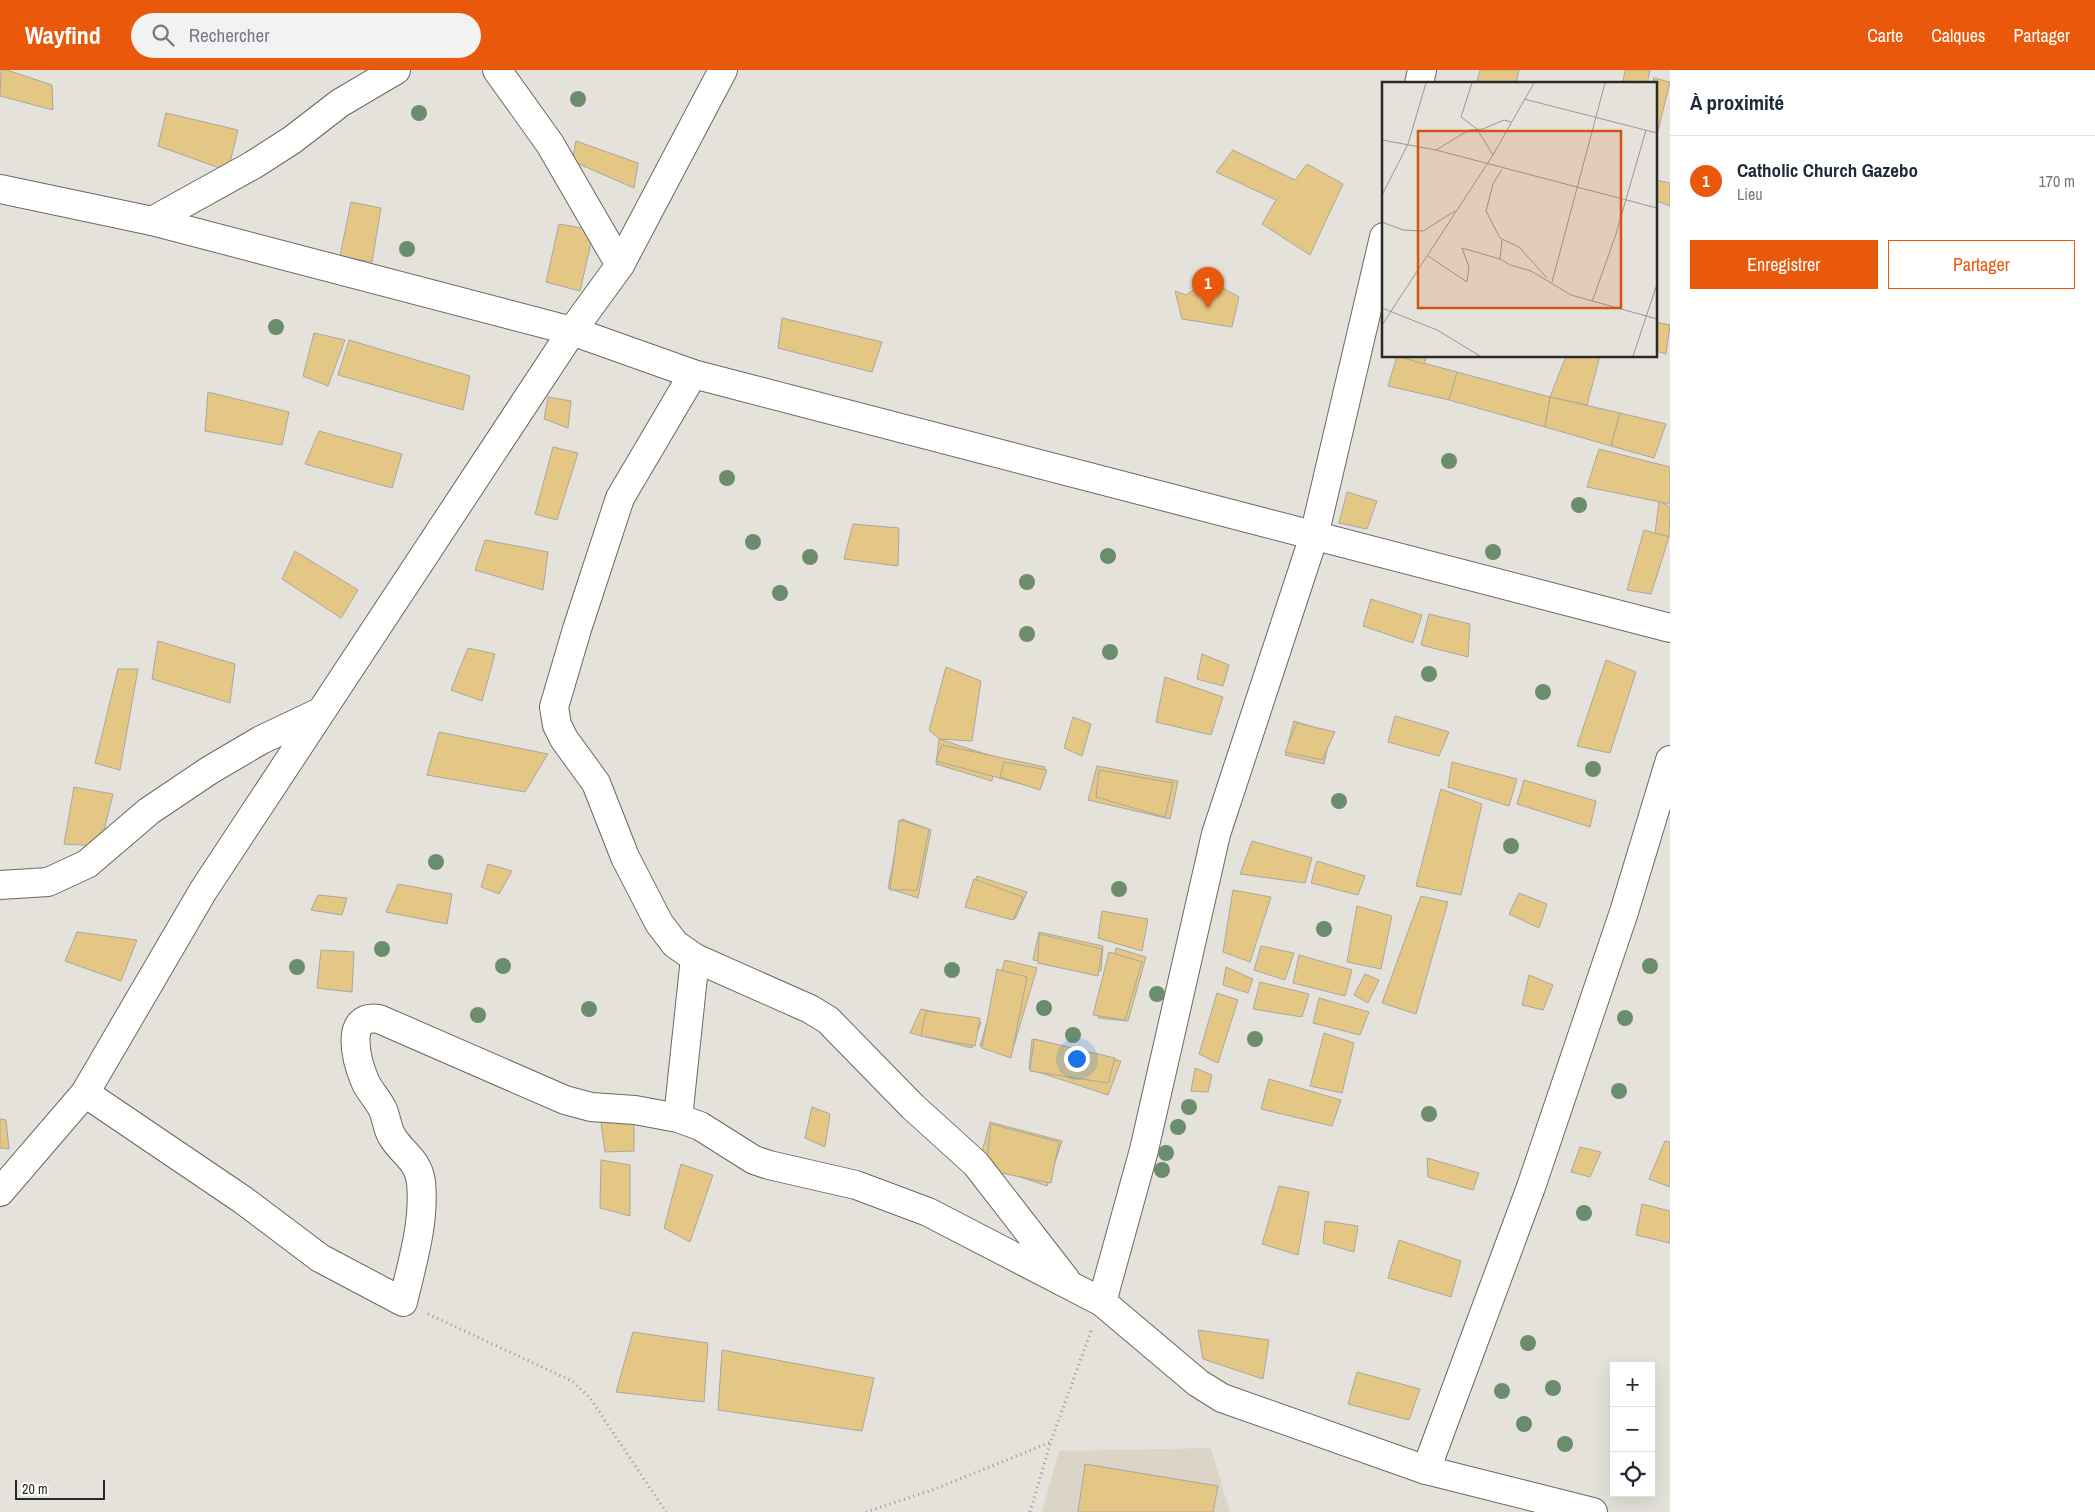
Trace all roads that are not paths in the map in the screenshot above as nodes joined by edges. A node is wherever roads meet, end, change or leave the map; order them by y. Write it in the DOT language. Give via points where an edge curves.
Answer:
graph roads {
  1 [pos="396,70"];
  2 [pos="497,70"];
  3 [pos="723,70"];
  4 [pos="0,189"];
  5 [pos="152,221"];
  6 [pos="1382,246"];
  7 [pos="620,265"];
  8 [pos="572,331"];
  9 [pos="693,374"];
  10 [pos="1314,536"];
  11 [pos="1670,628"];
  12 [pos="320,712"];
  13 [pos="1670,760"];
  14 [pos="0,885"];
  15 [pos="695,958"];
  16 [pos="85,1093"];
  17 [pos="678,1118"];
  18 [pos="0,1192"];
  19 [pos="1072,1287"];
  20 [pos="1102,1302"];
  21 [pos="1426,1470"];
  22 [pos="1593,1512"];
  1 -- 5 [label="street" via="340,103 253,165"];
  2 -- 7 [label="street" via="550,144"];
  3 -- 7 [label="street"];
  4 -- 5 [label="street"];
  5 -- 8 [label="street"];
  6 -- 10 [label="street"];
  7 -- 8 [label="street"];
  8 -- 9 [label="street"];
  8 -- 12 [label="street"];
  9 -- 10 [label="street"];
  9 -- 15 [label="street" via="620,498 576,629 554,707 557,725 596,783 625,857 659,923 675,944"];
  10 -- 11 [label="street"];
  10 -- 20 [label="street" via="1216,834 1144,1150"];
  12 -- 14 [label="street" via="261,740 210,770 150,811 87,864 48,882"];
  12 -- 16 [label="street" via="203,892"];
  13 -- 21 [label="street" via="1624,912 1531,1187"];
  15 -- 17 [label="street"];
  15 -- 19 [label="street" via="810,1008 828,1020 913,1107 976,1164"];
  16 -- 17 [label="street" via="243,1200 320,1258 403,1302 421,1225 421,1181 417,1166 393,1138 383,1110 366,1082 358,1059 356,1036 357,1027 364,1020 379,1020 565,1100 591,1107 635,1110"];
  16 -- 18 [label="street"];
  17 -- 19 [label="street" via="700,1126 754,1160 856,1185 928,1212"];
  19 -- 20 [label="street"];
  20 -- 21 [label="street" via="1198,1383 1222,1398"];
  21 -- 22 [label="street"];
}
